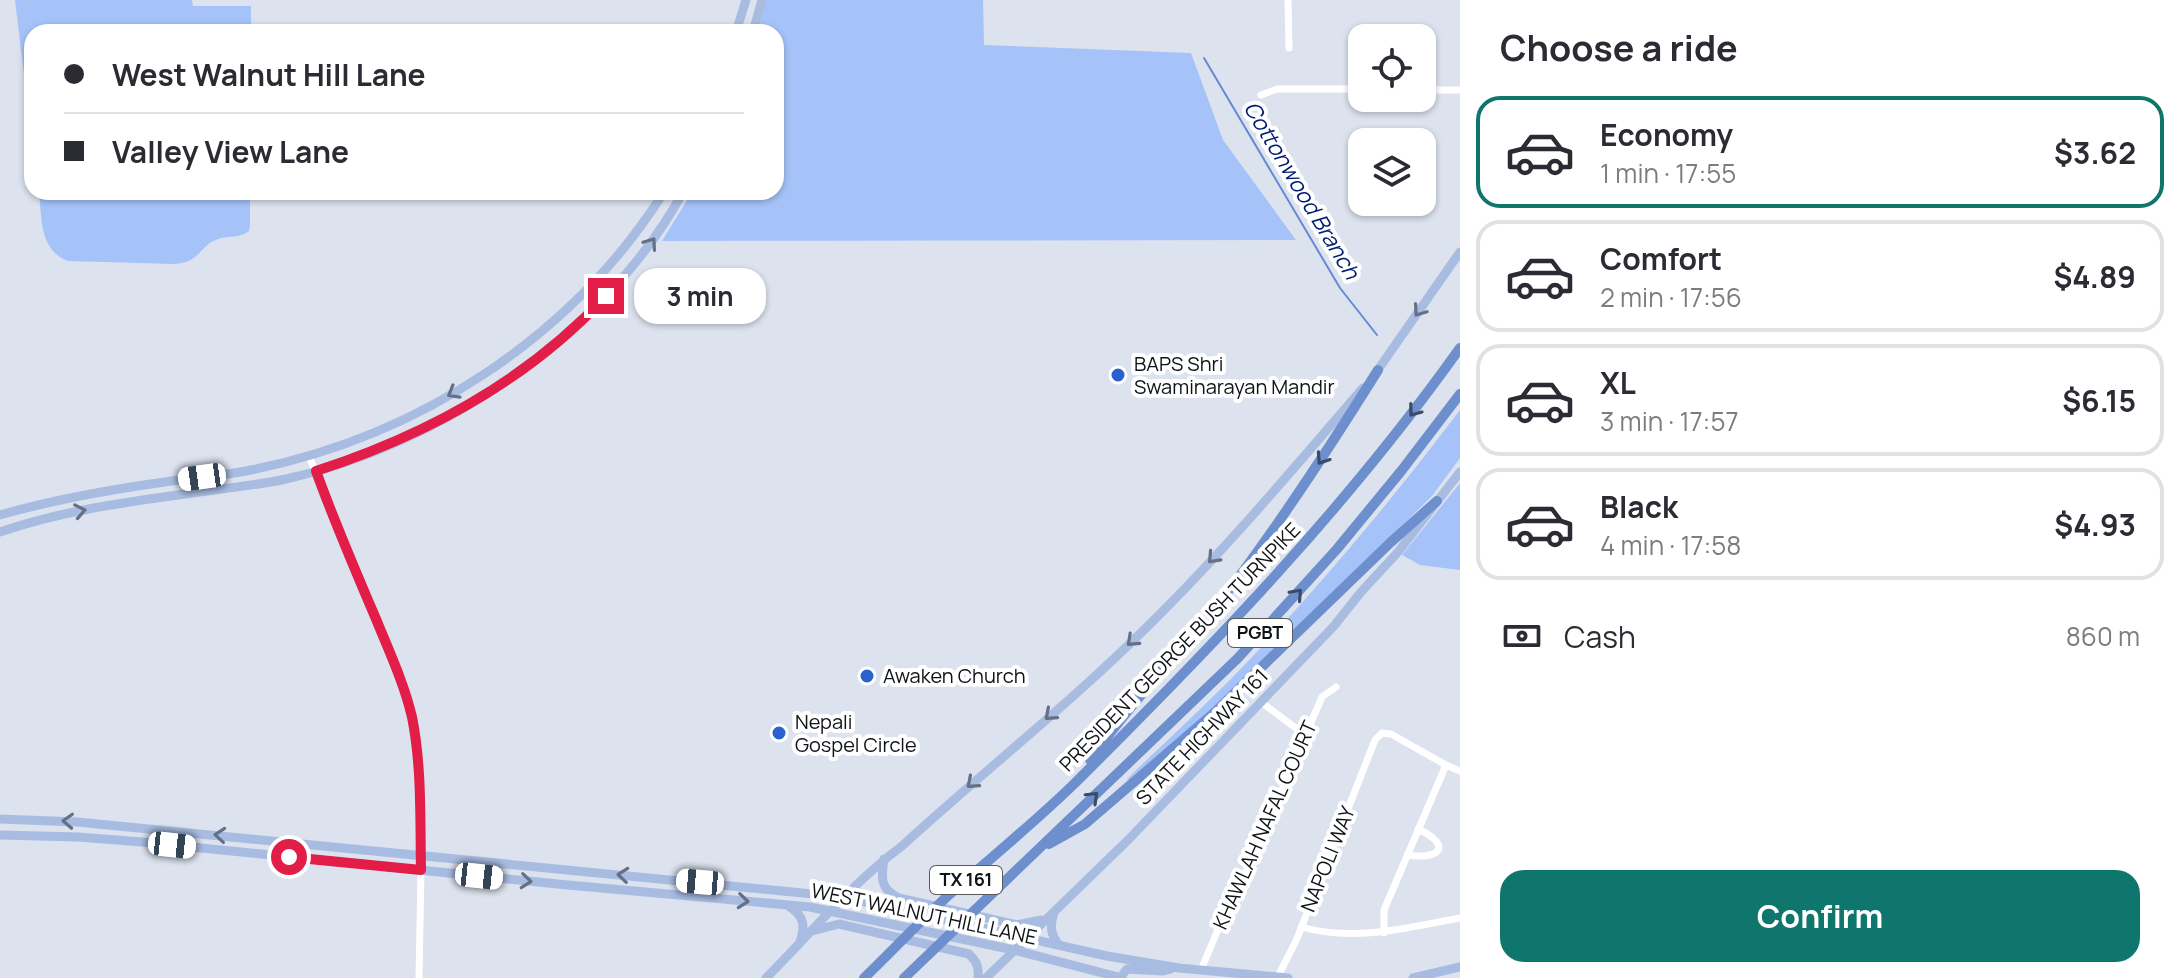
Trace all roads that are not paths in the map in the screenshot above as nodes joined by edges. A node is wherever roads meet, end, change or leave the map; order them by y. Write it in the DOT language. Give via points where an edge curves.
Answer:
graph roads {
  1 [pos="746,0"];
  2 [pos="762,0"];
  3 [pos="1288,0"];
  4 [pos="738,24"];
  5 [pos="755,24"];
  6 [pos="1289,48"];
  7 [pos="1348,89"];
  8 [pos="1436,90"];
  9 [pos="1460,90"];
  10 [pos="1261,95"];
  11 [pos="659,200"];
  12 [pos="679,200"];
  13 [pos="1460,252"];
  14 [pos="1460,348"];
  15 [pos="1378,370"];
  16 [pos="1460,394"];
  17 [pos="309,456"];
  18 [pos="316,471"];
  19 [pos="1460,472"];
  20 [pos="1437,501"];
  21 [pos="0,515"];
  22 [pos="0,532"];
  23 [pos="1336,687"];
  24 [pos="1261,702"];
  25 [pos="1305,735"];
  26 [pos="1446,765"];
  27 [pos="1460,771"];
  28 [pos="1072,786"];
  29 [pos="0,819"];
  30 [pos="137,827"];
  31 [pos="1418,829"];
  32 [pos="0,835"];
  33 [pos="264,839"];
  34 [pos="135,841"];
  35 [pos="1037,851"];
  36 [pos="263,854"];
  37 [pos="421,854"];
  38 [pos="1407,855"];
  39 [pos="884,859"];
  40 [pos="421,870"];
  41 [pos="700,882"];
  42 [pos="698,896"];
  43 [pos="843,897"];
  44 [pos="787,905"];
  45 [pos="830,910"];
  46 [pos="1055,910"];
  47 [pos="1460,918"];
  48 [pos="1045,919"];
  49 [pos="1301,927"];
  50 [pos="812,932"];
  51 [pos="1384,933"];
  52 [pos="1027,937"];
  53 [pos="799,945"];
  54 [pos="1059,945"];
  55 [pos="1014,950"];
  56 [pos="1460,967"];
  57 [pos="1179,968"];
  58 [pos="1201,970"];
  59 [pos="419,978"];
  60 [pos="766,978"];
  61 [pos="864,978"];
  62 [pos="904,978"];
  63 [pos="978,978"];
  64 [pos="986,978"];
  65 [pos="1121,978"];
  66 [pos="1277,978"];
  67 [pos="1288,978"];
  68 [pos="1413,978"];
  1 -- 4 [label="main road"];
  2 -- 5 [label="main road"];
  3 -- 6 [label="street"];
  7 -- 10 [label="street" via="1277,89"];
  8 -- 9 [label="street"];
  11 -- 17 [label="main road, one-way" via="602,275 537,336 423,410"];
  18 -- 12 [label="main road, one-way" via="434,424 532,363 589,314 644,254"];
  13 -- 15 [label="main road, one-way"];
  14 -- 28 [label="highway, PRESIDENT GEORGE BUSH TURNPIKE / PGBT, one-way" via="1299,550"];
  15 -- 28 [label="highway, one-way" via="1236,580 1115,725"];
  15 -- 39 [label="main road, one-way" via="1151,624"];
  35 -- 16 [label="highway, PRESIDENT GEORGE BUSH TURNPIKE / PGBT, one-way" via="1272,621 1362,520"];
  17 -- 18 [label="street"];
  17 -- 21 [label="main road" via="250,471 45,502"];
  22 -- 18 [label="main road, one-way" via="50,517"];
  18 -- 37 [label="street" via="410,710 417,746"];
  19 -- 20 [label="main road, STATE HIGHWAY 161"];
  20 -- 24 [label="main road, STATE HIGHWAY 161" via="1334,626"];
  20 -- 35 [label="highway" via="1214,713 1085,824"];
  23 -- 25 [label="street, KHAWLAH NAFAL COURT" via="1322,697"];
  24 -- 25 [label="street"];
  24 -- 46 [label="main road, STATE HIGHWAY 161"];
  25 -- 58 [label="street, KHAWLAH NAFAL COURT"];
  26 -- 27 [label="street"];
  26 -- 31 [label="street"];
  26 -- 49 [label="street, NAPOLI WAY" via="1391,734 1382,733 1375,740"];
  28 -- 61 [label="highway, PRESIDENT GEORGE BUSH TURNPIKE / TX 161"];
  30 -- 29 [label="main road, WEST WALNUT HILL LANE, one-way"];
  33 -- 30 [label="main road, WEST WALNUT HILL LANE, one-way"];
  30 -- 34 [label="main road"];
  31 -- 38 [label="street"];
  31 -- 38 [label="street" via="1434,837 1439,849 1421,857"];
  32 -- 34 [label="main road, WEST WALNUT HILL LANE"];
  33 -- 36 [label="main road"];
  33 -- 37 [label="main road, WEST WALNUT HILL LANE"];
  34 -- 36 [label="main road, WEST WALNUT HILL LANE"];
  35 -- 62 [label="highway, PRESIDENT GEORGE BUSH TURNPIKE / TX 161"];
  36 -- 40 [label="main road, WEST WALNUT HILL LANE"];
  37 -- 40 [label="street"];
  41 -- 37 [label="main road, WEST WALNUT HILL LANE, one-way"];
  38 -- 51 [label="street" via="1384,910"];
  39 -- 43 [label="main road"];
  39 -- 48 [label="main road" via="881,877 892,895 1017,925"];
  40 -- 42 [label="main road, WEST WALNUT HILL LANE, one-way"];
  40 -- 59 [label="street"];
  41 -- 42 [label="main road"];
  41 -- 43 [label="main road, WEST WALNUT HILL LANE"];
  42 -- 44 [label="main road, WEST WALNUT HILL LANE, one-way"];
  43 -- 45 [label="main road"];
  43 -- 52 [label="main road, WEST WALNUT HILL LANE"];
  44 -- 45 [label="main road, WEST WALNUT HILL LANE"];
  44 -- 53 [label="main road" via="803,921"];
  45 -- 50 [label="main road"];
  45 -- 55 [label="main road, WEST WALNUT HILL LANE"];
  46 -- 48 [label="main road, STATE HIGHWAY 161"];
  46 -- 54 [label="main road" via="1050,926"];
  47 -- 51 [label="street"];
  48 -- 52 [label="main road, STATE HIGHWAY 161"];
  49 -- 51 [label="street"];
  49 -- 66 [label="street, NAPOLI WAY"];
  50 -- 53 [label="main road"];
  50 -- 63 [label="main road" via="839,924 969,954 979,969"];
  52 -- 54 [label="main road, WEST WALNUT HILL LANE"];
  52 -- 55 [label="main road, STATE HIGHWAY 161"];
  53 -- 60 [label="main road"];
  54 -- 57 [label="main road, WEST WALNUT HILL LANE"];
  55 -- 64 [label="main road, STATE HIGHWAY 161"];
  55 -- 65 [label="main road, WEST WALNUT HILL LANE"];
  56 -- 68 [label="main road"];
  57 -- 58 [label="main road, WEST WALNUT HILL LANE"];
  57 -- 65 [label="main road" via="1127,969"];
  58 -- 66 [label="main road, WEST WALNUT HILL LANE"];
  66 -- 67 [label="main road, WEST WALNUT HILL LANE"];
}
